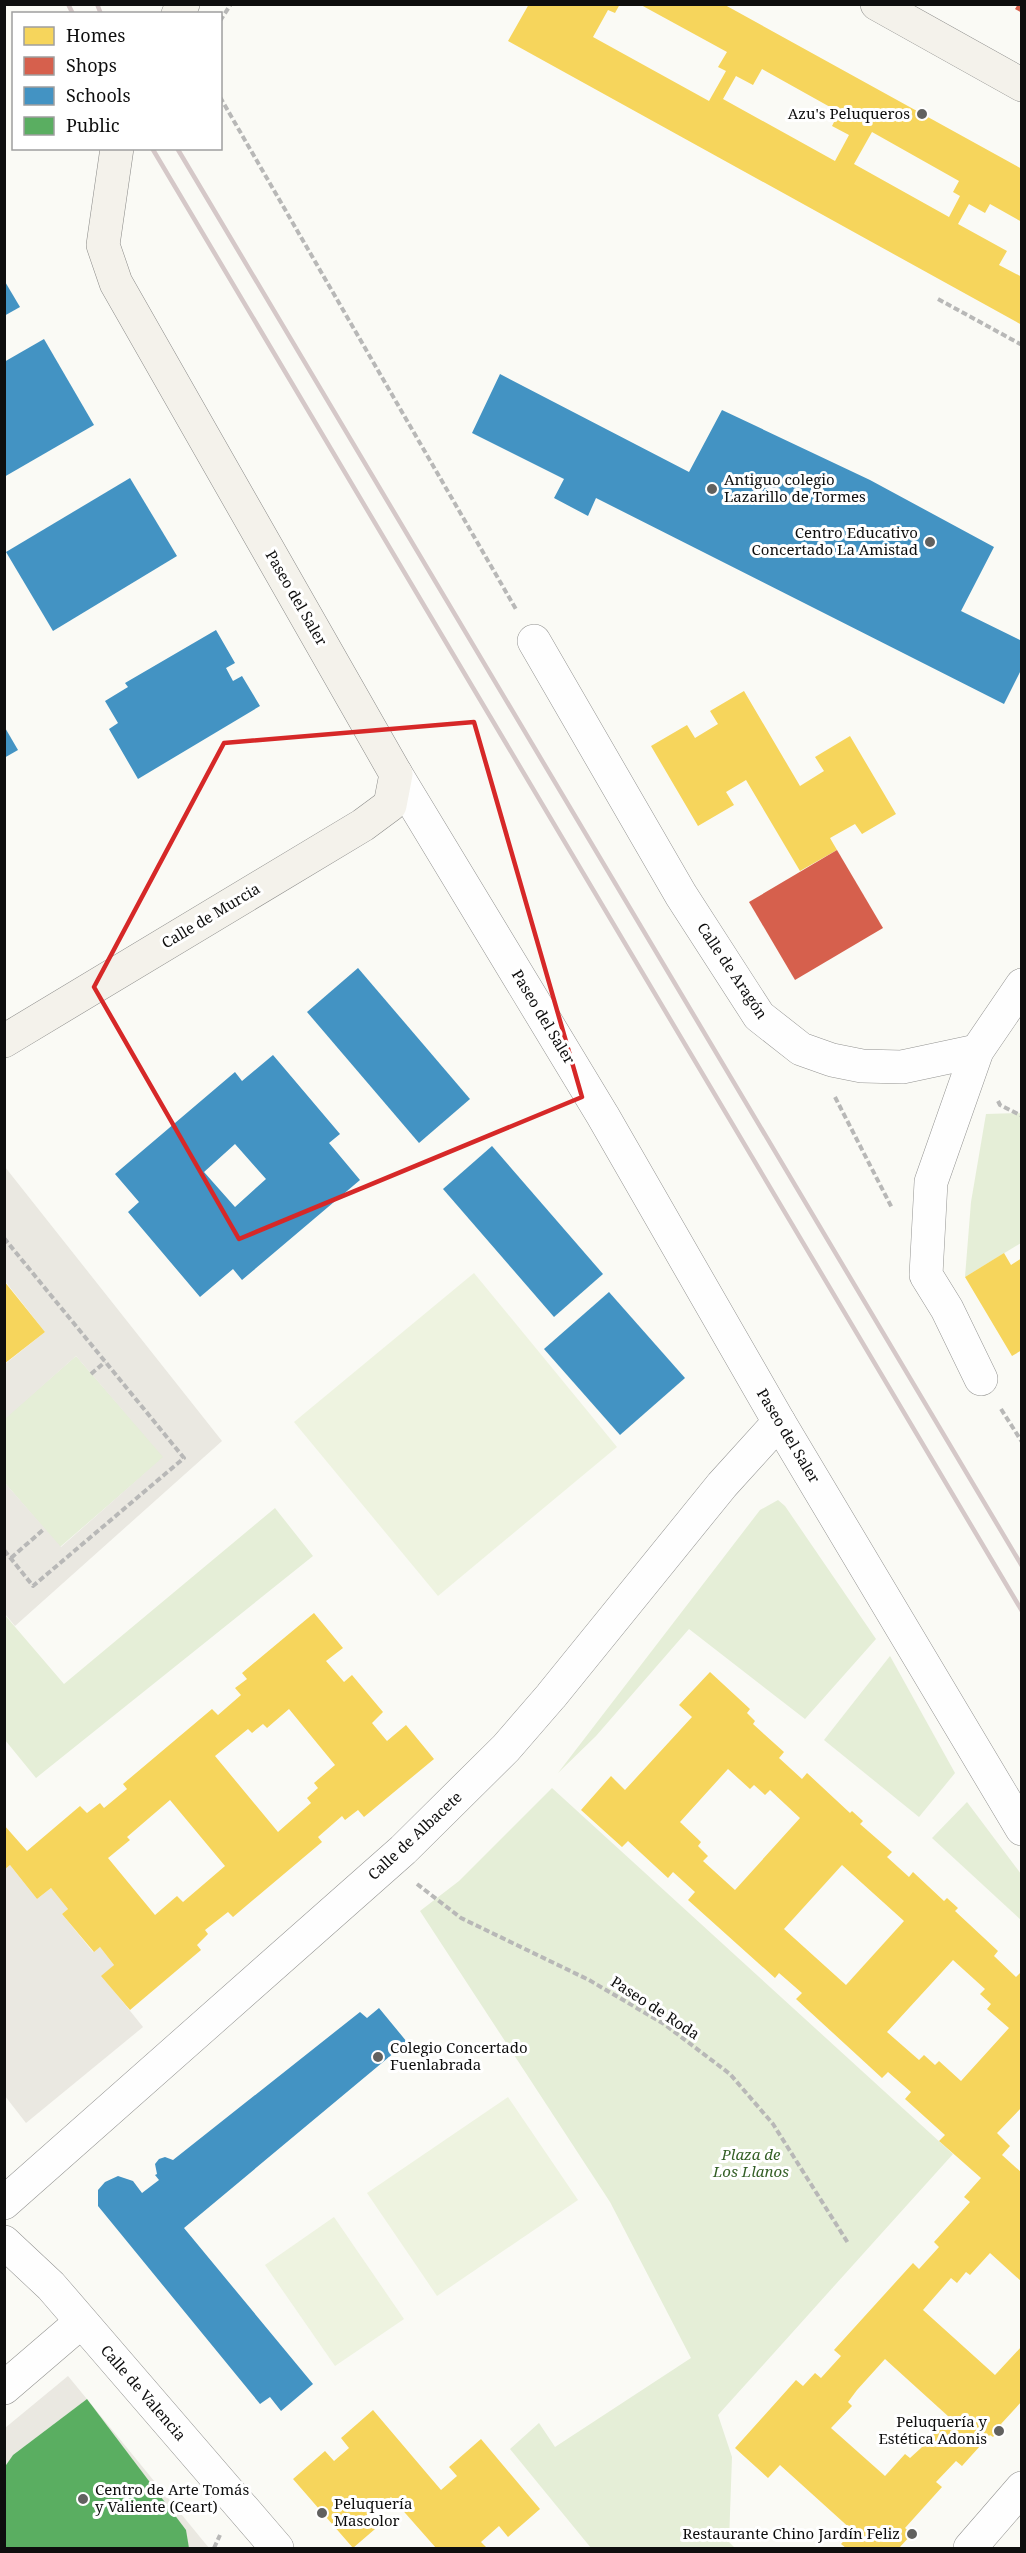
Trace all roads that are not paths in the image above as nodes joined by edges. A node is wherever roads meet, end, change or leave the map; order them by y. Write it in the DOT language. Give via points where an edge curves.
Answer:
graph roads {
  1 [pos="877,4"];
  2 [pos="1022,85"];
  3 [pos="117,150"];
  4 [pos="534,641"];
  5 [pos="396,774"];
  6 [pos="1022,985"];
  7 [pos="4,1041"];
  8 [pos="977,1051"];
  9 [pos="981,1379"];
  10 [pos="779,1422"];
  11 [pos="1022,1829"];
  12 [pos="4,2203"];
  13 [pos="4,2242"];
  14 [pos="81,2322"];
  15 [pos="4,2388"];
  16 [pos="1022,2488"];
  17 [pos="277,2548"];
  18 [pos="970,2548"];
  1 -- 2 [label="street"];
  3 -- 5 [label="street, Paseo del Saler" via="103,245 116,284"];
  4 -- 8 [label="street, Calle de Aragón" via="681,895 759,1016 801,1049 862,1066 902,1067"];
  5 -- 7 [label="street, Calle de Murcia" via="390,805 363,825"];
  5 -- 10 [label="street, Paseo del Saler" via="603,1116"];
  6 -- 8 [label="street"];
  8 -- 9 [label="street" via="931,1182 926,1275"];
  10 -- 11 [label="street, Paseo del Saler"];
  10 -- 12 [label="street, Calle de Albacete" via="722,1485 506,1748 403,1850"];
  13 -- 14 [label="street, Calle de Valencia" via="51,2286"];
  14 -- 15 [label="street"];
  14 -- 17 [label="street, Calle de Valencia"];
  16 -- 18 [label="street"];
}
